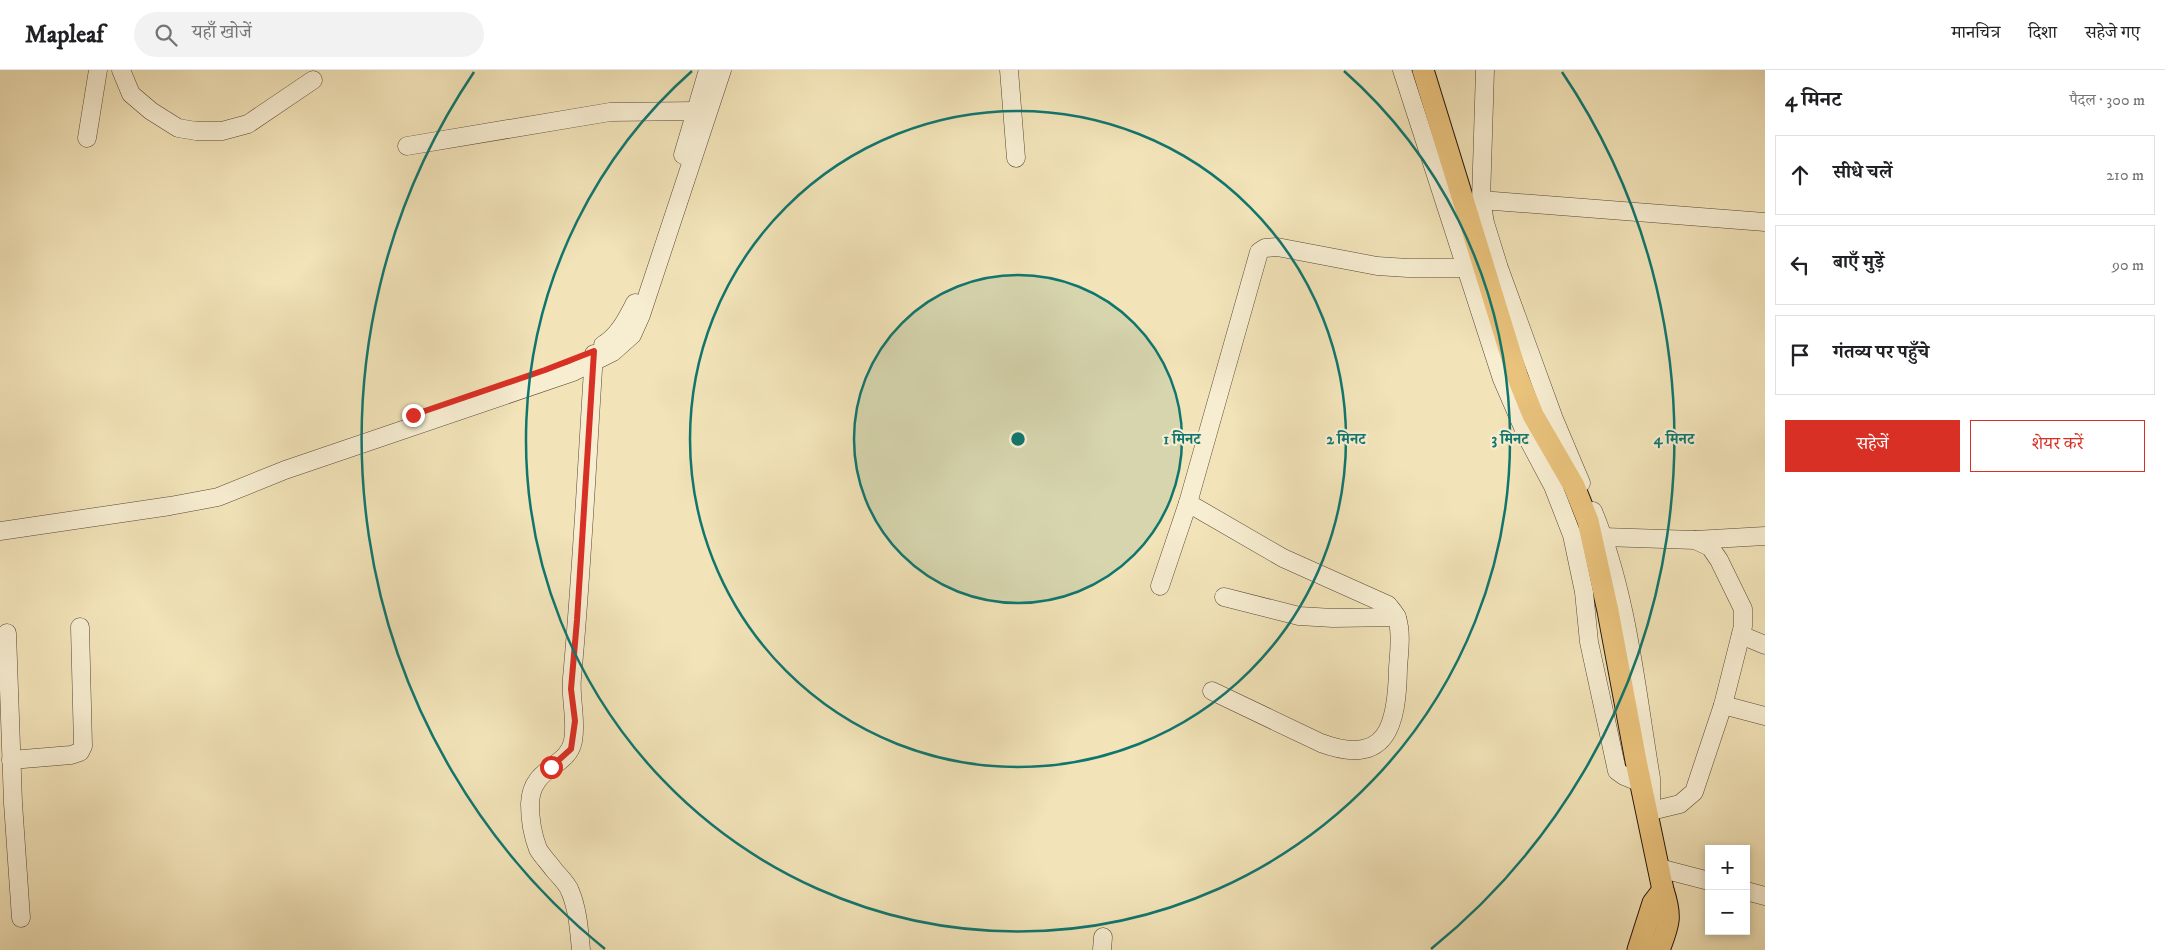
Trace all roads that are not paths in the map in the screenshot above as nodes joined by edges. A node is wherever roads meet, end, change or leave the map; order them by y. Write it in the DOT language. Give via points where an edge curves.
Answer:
graph roads {
  1 [pos="98,70"];
  2 [pos="121,70"];
  3 [pos="708,70"];
  4 [pos="722,70"];
  5 [pos="1009,70"];
  6 [pos="1402,70"];
  7 [pos="1422,70"];
  8 [pos="1485,70"];
  9 [pos="312,80"];
  10 [pos="697,111"];
  11 [pos="87,138"];
  12 [pos="407,146"];
  13 [pos="1016,158"];
  14 [pos="1481,200"];
  15 [pos="1765,222"];
  16 [pos="1466,268"];
  17 [pos="593,357"];
  18 [pos="1188,503"];
  19 [pos="0,520"];
  20 [pos="0,531"];
  21 [pos="1765,536"];
  22 [pos="1604,537"];
  23 [pos="1695,540"];
  24 [pos="1160,586"];
  25 [pos="1224,598"];
  26 [pos="1397,617"];
  27 [pos="80,627"];
  28 [pos="7,633"];
  29 [pos="1741,635"];
  30 [pos="1765,644"];
  31 [pos="1212,691"];
  32 [pos="1723,705"];
  33 [pos="1765,716"];
  34 [pos="11,760"];
  35 [pos="1641,783"];
  36 [pos="6,804"];
  37 [pos="1651,820"];
  38 [pos="1659,868"];
  39 [pos="1705,880"];
  40 [pos="1663,890"];
  41 [pos="1750,892"];
  42 [pos="1765,896"];
  43 [pos="21,918"];
  44 [pos="581,950"];
  45 [pos="1638,950"];
  46 [pos="1660,950"];
  1 -- 11 [label="street"];
  2 -- 9 [label="street" via="131,94 151,111 178,128 196,132 222,132 248,124"];
  3 -- 10 [label="street"];
  4 -- 17 [label="street" via="641,315 632,335 613,352"];
  5 -- 13 [label="street"];
  6 -- 16 [label="street"];
  7 -- 35 [label="main road" via="1518,378 1533,415 1574,486 1588,521"];
  8 -- 14 [label="street"];
  10 -- 12 [label="street" via="610,112"];
  10 -- 17 [label="street" via="639,296 624,324"];
  14 -- 15 [label="street"];
  14 -- 22 [label="street" via="1499,268 1554,419"];
  16 -- 18 [label="street" via="1378,266 1277,247 1259,252"];
  16 -- 35 [label="street" via="1502,379 1553,486 1572,535 1584,592 1589,642 1617,771"];
  17 -- 19 [label="street" via="545,370 318,447 233,480 191,491"];
  17 -- 20 [label="street" via="218,497"];
  17 -- 44 [label="street" via="571,689 575,721 573,741 571,749 542,773 530,802 538,848 570,890"];
  18 -- 24 [label="street"];
  18 -- 26 [label="street" via="1282,558 1388,605"];
  21 -- 23 [label="street"];
  22 -- 23 [label="street"];
  22 -- 37 [label="street" via="1623,613 1651,778"];
  23 -- 29 [label="street" via="1710,547 1743,609"];
  25 -- 26 [label="street" via="1299,616"];
  26 -- 31 [label="street" via="1398,696 1393,722 1379,742 1365,750 1338,750"];
  27 -- 34 [label="street" via="83,746 80,752"];
  28 -- 34 [label="street"];
  29 -- 30 [label="street"];
  29 -- 32 [label="street"];
  32 -- 33 [label="street"];
  32 -- 37 [label="street" via="1694,792"];
  34 -- 36 [label="street"];
  35 -- 37 [label="main road"];
  36 -- 43 [label="street"];
  37 -- 38 [label="main road"];
  38 -- 39 [label="street"];
  38 -- 40 [label="main road"];
  40 -- 45 [label="main road" via="1653,904"];
  40 -- 46 [label="main road" via="1669,921"];
  41 -- 42 [label="street"];
}
